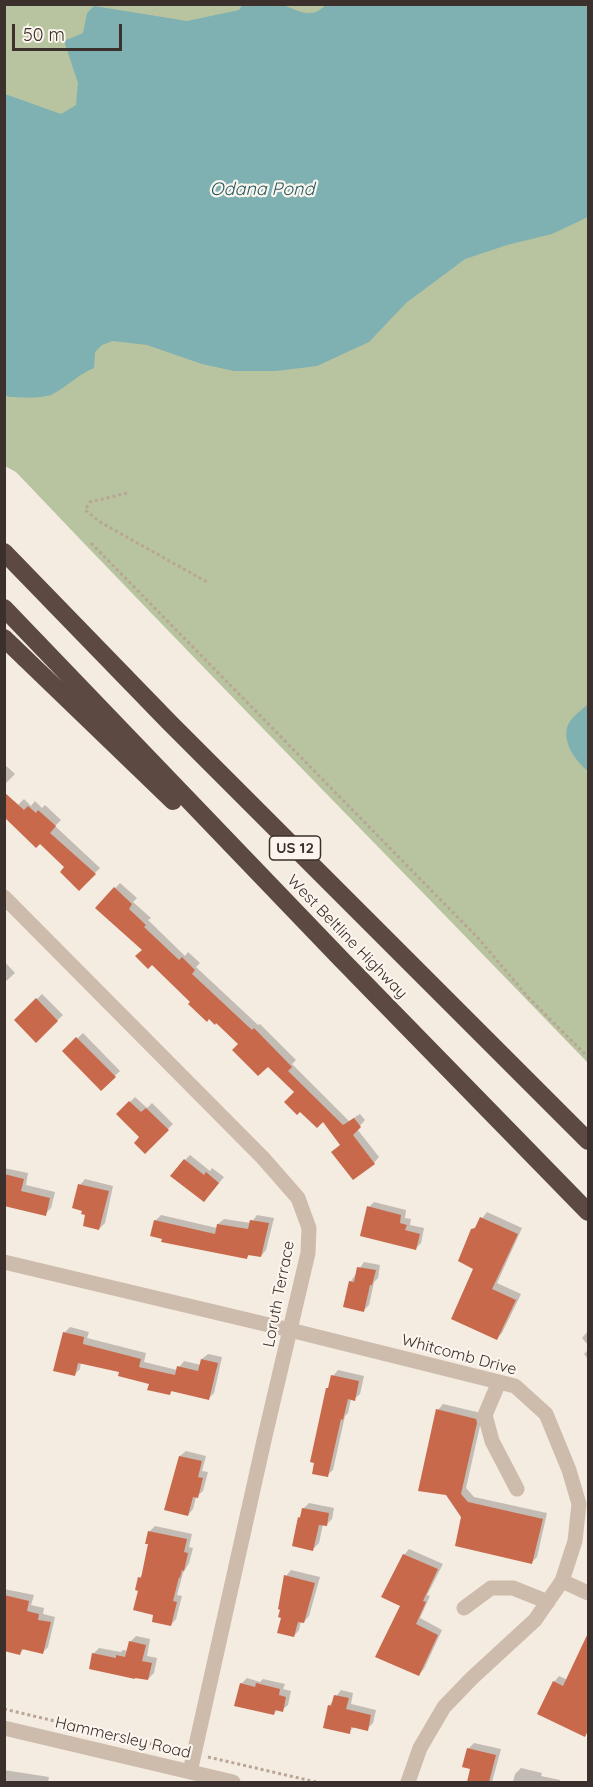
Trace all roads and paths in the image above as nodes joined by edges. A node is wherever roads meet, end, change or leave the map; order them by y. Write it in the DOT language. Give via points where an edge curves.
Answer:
graph roads {
  1 [pos="127,493"];
  2 [pos="91,543"];
  3 [pos="4,552"];
  4 [pos="207,582"];
  5 [pos="4,608"];
  6 [pos="4,638"];
  7 [pos="4,897"];
  8 [pos="342,960"];
  9 [pos="588,1058"];
  10 [pos="588,1141"];
  11 [pos="588,1212"];
  12 [pos="4,1262"];
  13 [pos="290,1330"];
  14 [pos="499,1382"];
  15 [pos="517,1489"];
  16 [pos="562,1581"];
  17 [pos="588,1593"];
  18 [pos="548,1602"];
  19 [pos="464,1608"];
  20 [pos="4,1709"];
  21 [pos="4,1728"];
  22 [pos="194,1754"];
  23 [pos="190,1772"];
  24 [pos="233,1782"];
  25 [pos="316,1782"];
  26 [pos="408,1782"];
  1 -- 4 [label="path" via="90,502 85,510"];
  2 -- 9 [label="path" via="478,939"];
  3 -- 10 [label="highway, West Beltline Highway / US 12" via="186,740"];
  5 -- 8 [label="highway, West Beltline Highway / US 12"];
  6 -- 8 [label="highway"];
  7 -- 13 [label="street, Loruth Terrace" via="298,1198 309,1228 308,1253"];
  8 -- 11 [label="highway, West Beltline Highway / US 12"];
  12 -- 13 [label="street, Whitcomb Drive"];
  13 -- 14 [label="street, Whitcomb Drive"];
  13 -- 22 [label="street, Loruth Terrace"];
  14 -- 15 [label="street" via="484,1415 492,1441"];
  14 -- 16 [label="street, Whitcomb Drive" via="515,1386 546,1414 569,1470 579,1504 575,1541"];
  16 -- 17 [label="street"];
  16 -- 18 [label="street, Whitcomb Drive"];
  18 -- 19 [label="street" via="513,1588 491,1588"];
  18 -- 26 [label="street, Whitcomb Drive" via="535,1620 444,1707 420,1748"];
  20 -- 22 [label="path"];
  21 -- 23 [label="street, Hammersley Road"];
  22 -- 23 [label="street, Loruth Terrace"];
  22 -- 25 [label="path"];
  23 -- 24 [label="street, Hammersley Road"];
}
